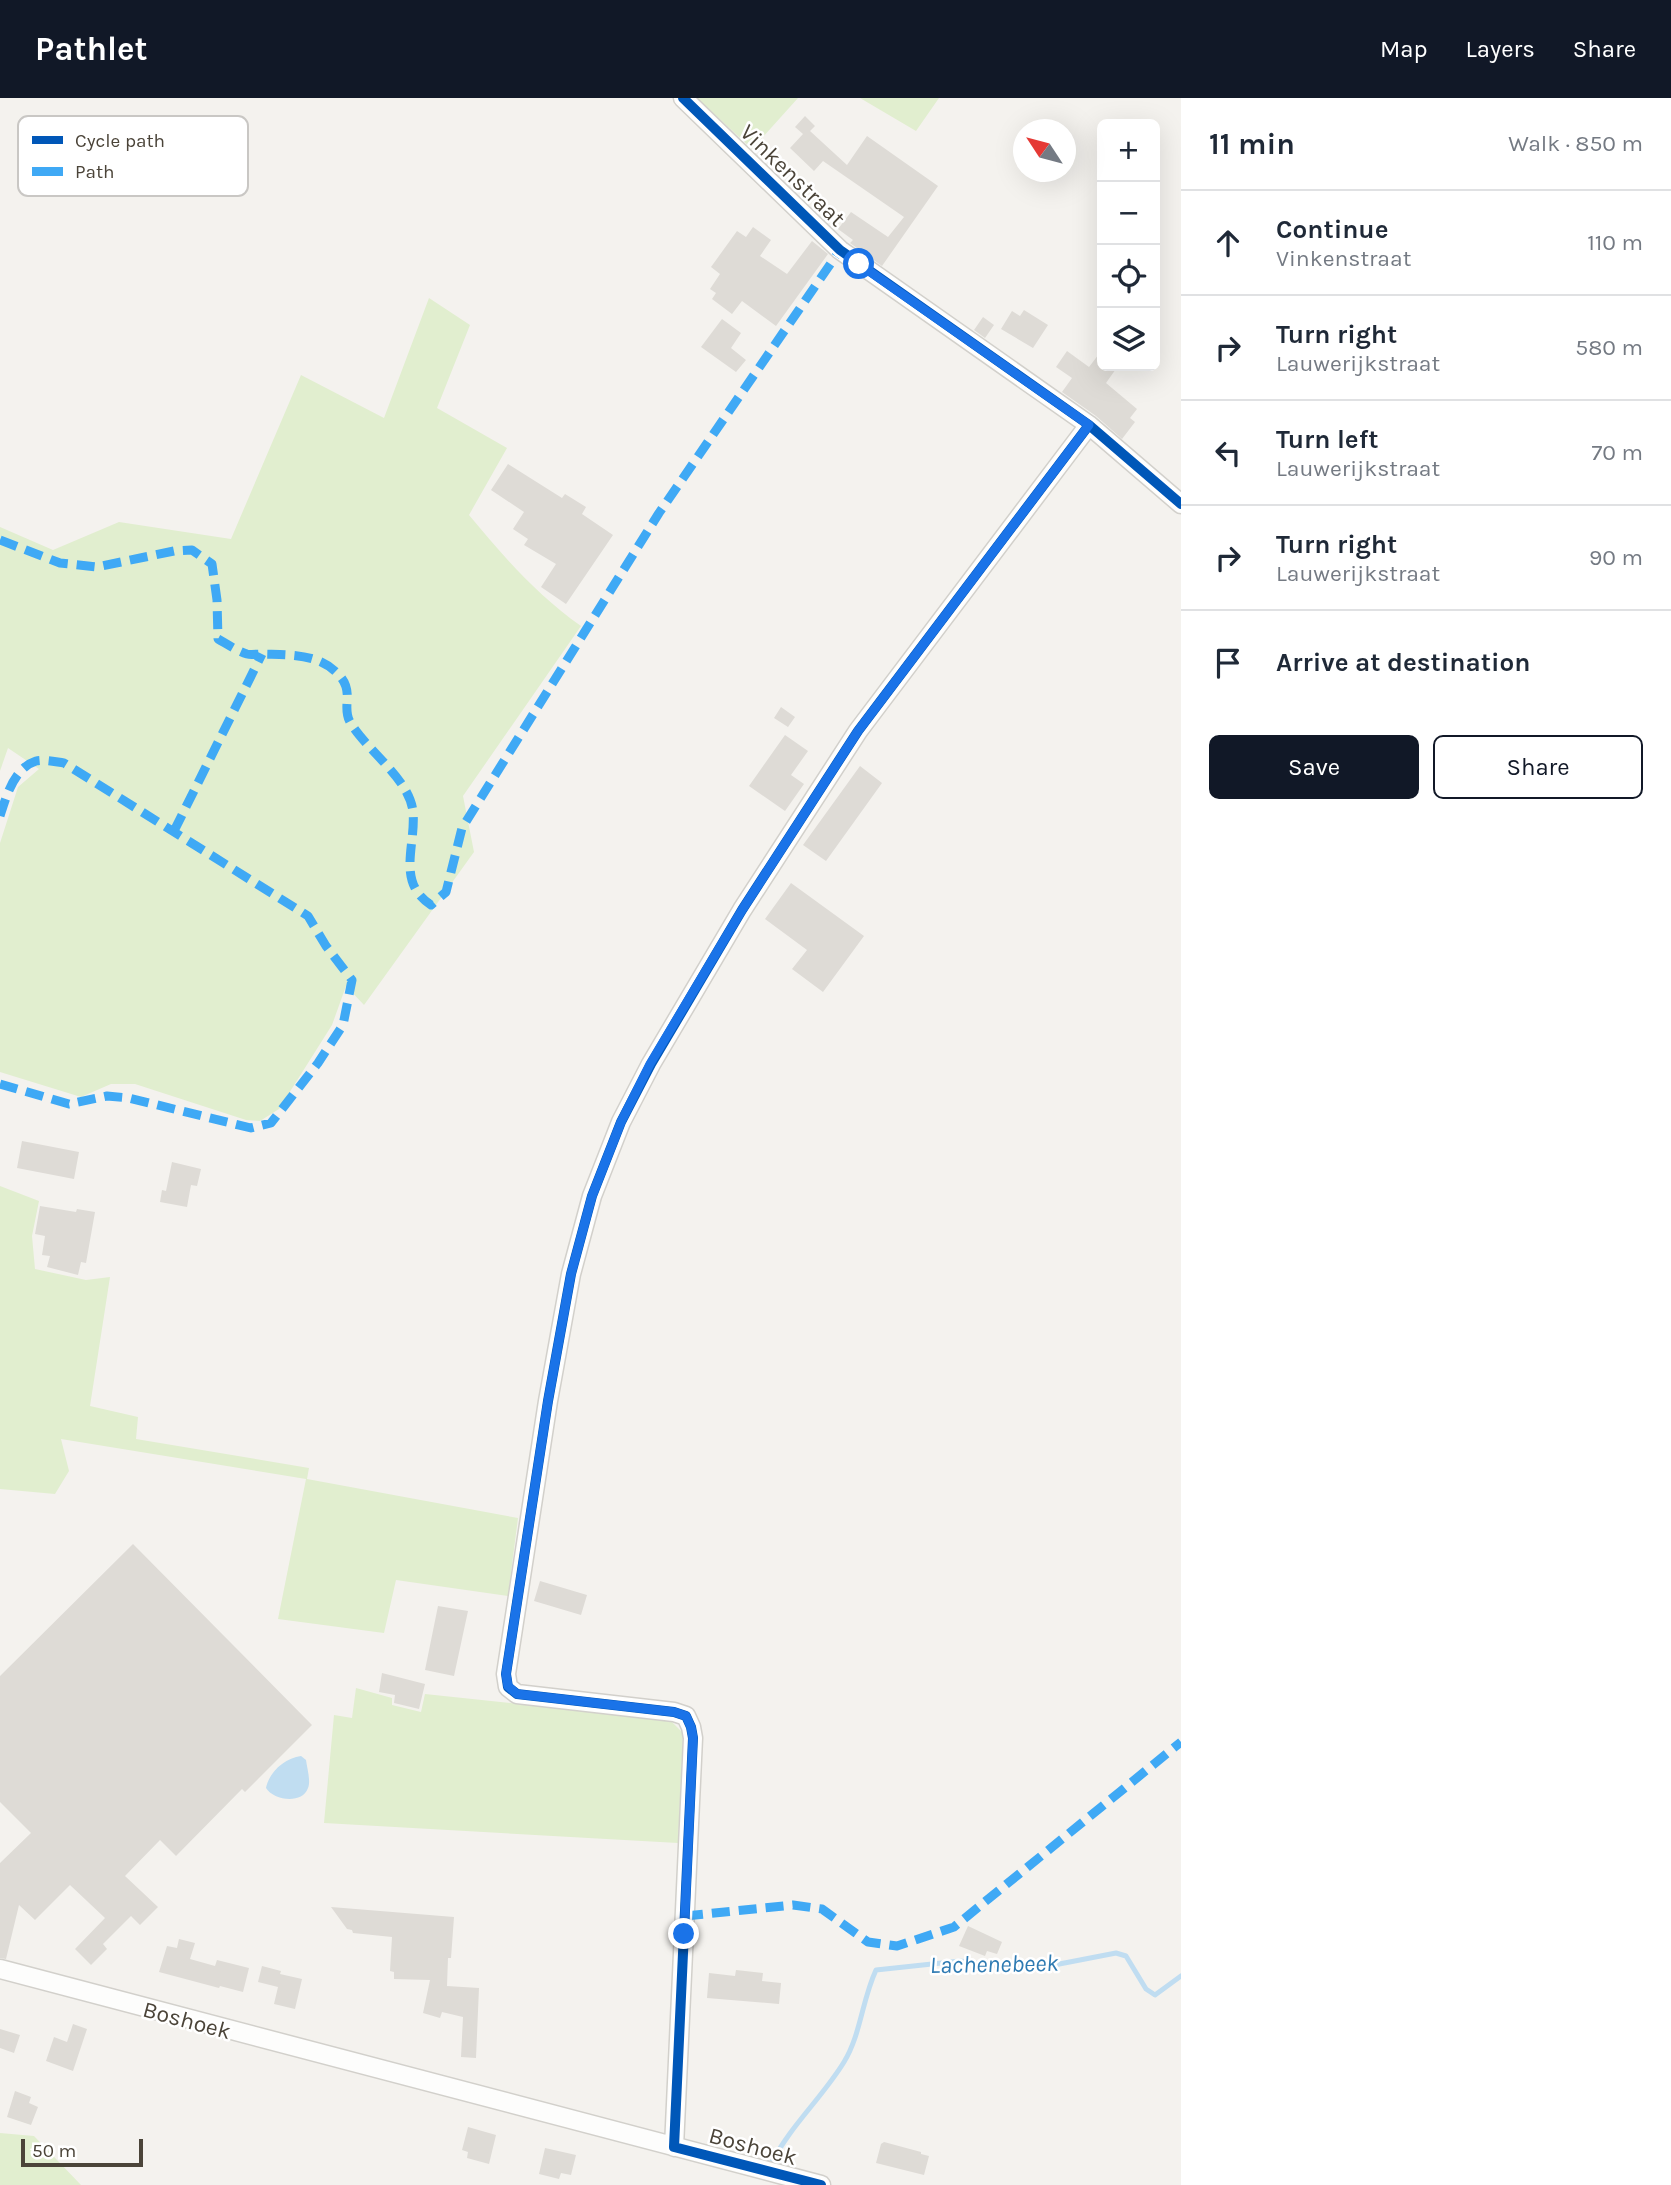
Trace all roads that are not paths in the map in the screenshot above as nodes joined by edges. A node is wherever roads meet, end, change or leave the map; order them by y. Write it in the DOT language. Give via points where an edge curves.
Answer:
graph roads {
  1 [pos="683,98"];
  2 [pos="1089,425"];
  3 [pos="1181,504"];
  4 [pos="0,1969"];
  5 [pos="674,2147"];
  6 [pos="821,2185"];
  1 -- 2 [label="street, Vinkenstraat" via="840,250"];
  2 -- 3 [label="street, Vinkenstraat"];
  2 -- 5 [label="street" via="858,731 742,910 650,1064 621,1122 592,1196 571,1274 506,1674 508,1686 517,1694 674,1712 686,1716 691,1727"];
  4 -- 5 [label="street, Boshoek"];
  5 -- 6 [label="street, Boshoek"];
}
